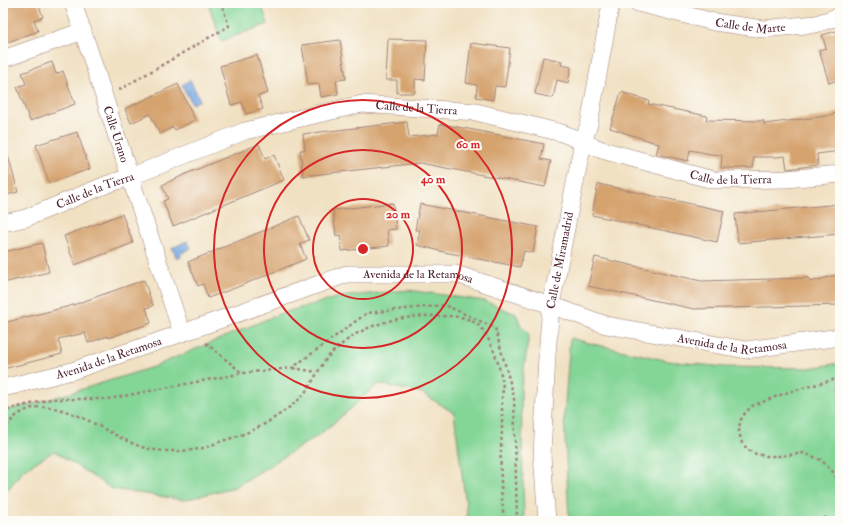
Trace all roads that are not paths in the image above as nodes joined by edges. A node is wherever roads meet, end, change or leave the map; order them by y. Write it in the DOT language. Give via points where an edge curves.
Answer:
graph roads {
  1 [pos="73,3"];
  2 [pos="611,3"];
  3 [pos="638,3"];
  4 [pos="840,16"];
  5 [pos="83,31"];
  6 [pos="3,59"];
  7 [pos="584,142"];
  8 [pos="840,174"];
  9 [pos="130,177"];
  10 [pos="3,224"];
  11 [pos="551,305"];
  12 [pos="187,332"];
  13 [pos="840,337"];
  14 [pos="3,388"];
  15 [pos="546,521"];
  1 -- 5 [label="street, Calle Urano"];
  2 -- 7 [label="street, Calle de Miramadrid"];
  3 -- 4 [label="street, Calle de Marte" via="714,22 763,29 816,24"];
  5 -- 6 [label="street"];
  5 -- 9 [label="street, Calle Urano"];
  7 -- 8 [label="street, Calle de la Tierra" via="602,150 713,180 786,179"];
  7 -- 9 [label="street, Calle de la Tierra" via="562,133 476,112 362,104 245,131"];
  7 -- 11 [label="street, Calle de Miramadrid"];
  9 -- 10 [label="street, Calle de la Tierra" via="26,218"];
  9 -- 12 [label="street, Calle Urano"];
  11 -- 12 [label="street, Avenida de la Retamosa" via="456,274 347,274"];
  11 -- 13 [label="street, Avenida de la Retamosa" via="606,325 746,350"];
  11 -- 15 [label="street, Calle de Miramadrid" via="542,455"];
  12 -- 14 [label="street, Avenida de la Retamosa" via="72,371"];
}
